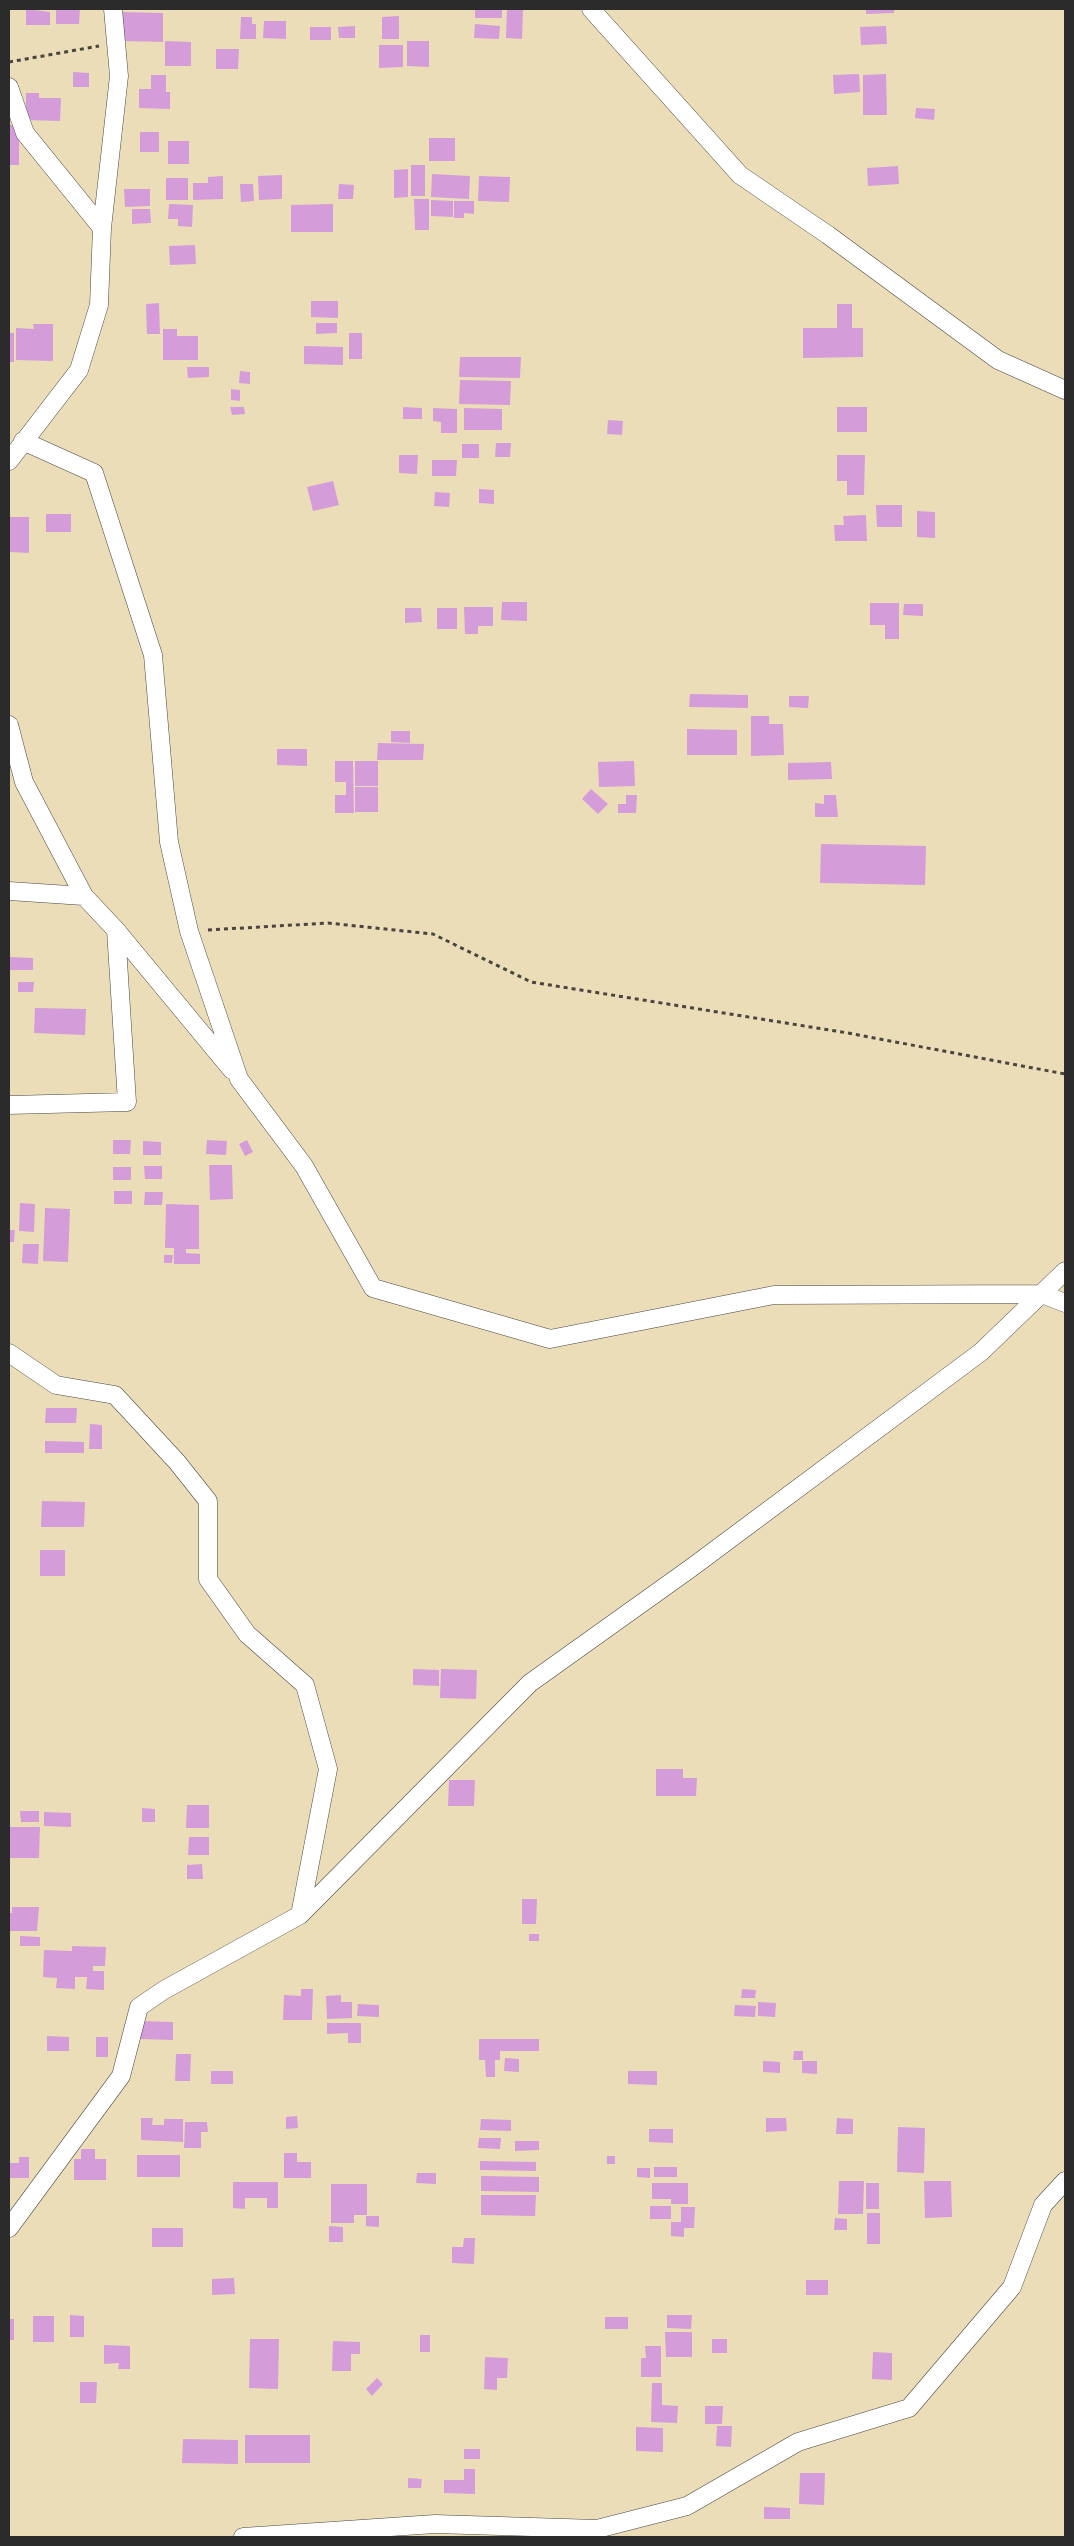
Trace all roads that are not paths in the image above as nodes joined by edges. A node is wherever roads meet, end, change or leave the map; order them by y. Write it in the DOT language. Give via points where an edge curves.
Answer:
graph roads {
  1 [pos="112,9"];
  2 [pos="591,9"];
  3 [pos="9,87"];
  4 [pos="102,228"];
  5 [pos="1065,390"];
  6 [pos="23,441"];
  7 [pos="9,461"];
  8 [pos="9,725"];
  9 [pos="9,891"];
  10 [pos="84,896"];
  11 [pos="116,930"];
  12 [pos="239,1079"];
  13 [pos="9,1105"];
  14 [pos="1065,1271"];
  15 [pos="1042,1294"];
  16 [pos="1065,1303"];
  17 [pos="9,1353"];
  18 [pos="300,1915"];
  19 [pos="1065,2181"];
  20 [pos="9,2228"];
  21 [pos="243,2537"];
  1 -- 4 [label="street" via="120,76"];
  2 -- 5 [label="street" via="740,175 828,235 998,360"];
  3 -- 4 [label="street" via="25,133"];
  4 -- 6 [label="street" via="99,305 79,370"];
  6 -- 7 [label="street"];
  6 -- 12 [label="street" via="94,473 153,655 170,842 189,931"];
  8 -- 10 [label="street" via="24,782"];
  9 -- 10 [label="street"];
  10 -- 11 [label="street"];
  11 -- 12 [label="street"];
  11 -- 13 [label="street" via="127,1102"];
  12 -- 15 [label="street" via="304,1166 373,1288 550,1339 774,1295"];
  14 -- 15 [label="street"];
  15 -- 16 [label="street"];
  15 -- 18 [label="street" via="981,1352 691,1568 530,1683"];
  17 -- 18 [label="street" via="56,1385 115,1395 177,1462 208,1501 208,1579 247,1634 306,1685 328,1769"];
  18 -- 20 [label="street" via="164,1990 139,2008 121,2076"];
  19 -- 21 [label="street" via="1043,2205 1012,2287 909,2408 798,2442 687,2506 597,2529 435,2524"];
}
